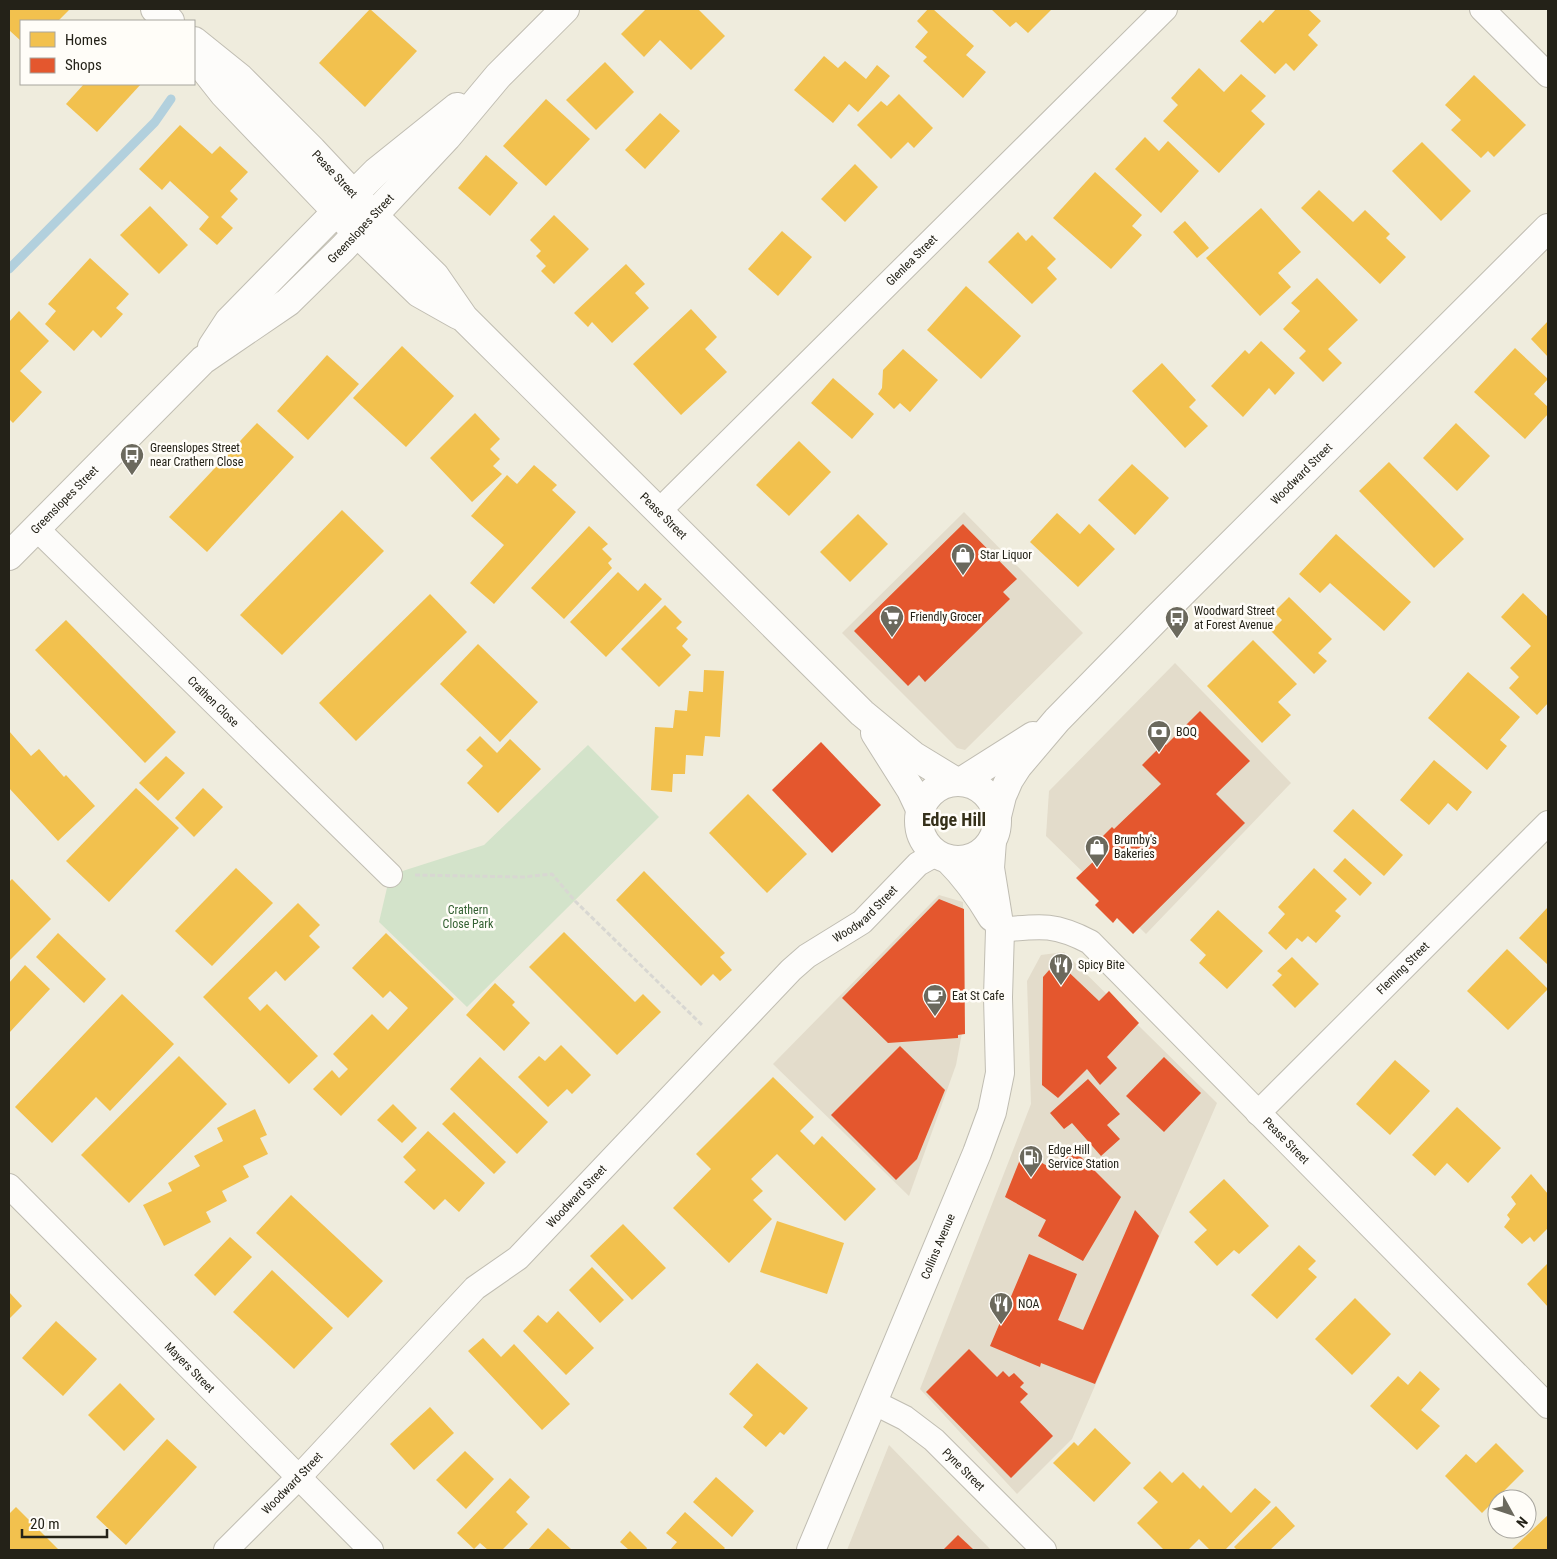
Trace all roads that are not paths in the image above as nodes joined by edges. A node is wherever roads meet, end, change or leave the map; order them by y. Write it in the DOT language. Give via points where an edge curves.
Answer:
graph roads {
  1 [pos="565,9"];
  2 [pos="1165,9"];
  3 [pos="1482,9"];
  4 [pos="195,42"];
  5 [pos="195,57"];
  6 [pos="1548,75"];
  7 [pos="498,76"];
  8 [pos="345,203"];
  9 [pos="365,224"];
  10 [pos="1548,228"];
  11 [pos="204,360"];
  12 [pos="659,511"];
  13 [pos="36,528"];
  14 [pos="9,556"];
  15 [pos="862,713"];
  16 [pos="1057,720"];
  17 [pos="958,781"];
  18 [pos="920,809"];
  19 [pos="1548,823"];
  20 [pos="994,828"];
  21 [pos="942,857"];
  22 [pos="390,875"];
  23 [pos="1000,930"];
  24 [pos="1258,1113"];
  25 [pos="9,1186"];
  26 [pos="873,1402"];
  27 [pos="1548,1406"];
  28 [pos="299,1477"];
  29 [pos="226,1550"];
  30 [pos="371,1550"];
  31 [pos="811,1550"];
  32 [pos="1044,1550"];
  1 -- 7 [label="street, Greenslopes Street"];
  2 -- 12 [label="street, Glenlea Street"];
  3 -- 6 [label="street"];
  4 -- 8 [label="street, Pease Street" via="240,78 312,150"];
  5 -- 8 [label="street, Pease Street" via="224,94"];
  7 -- 8 [label="street, Greenslopes Street" via="376,172"];
  7 -- 9 [label="street, Greenslopes Street" via="447,137"];
  8 -- 9 [label="street, Pease Street"];
  8 -- 11 [label="street, Greenslopes Street" via="229,320"];
  9 -- 11 [label="street, Greenslopes Street" via="288,302"];
  9 -- 12 [label="street, Pease Street" via="420,293 464,318"];
  10 -- 16 [label="street, Woodward Street"];
  11 -- 13 [label="street, Greenslopes Street"];
  12 -- 15 [label="street, Pease Street"];
  13 -- 14 [label="street, Greenslopes Street"];
  13 -- 22 [label="street, Crathen Close"];
  15 -- 17 [label="street, Pease Street" via="914,756"];
  15 -- 18 [label="street, Pease Street"];
  16 -- 17 [label="street, Woodward Street"];
  16 -- 20 [label="street, Woodward Street" via="1009,780"];
  17 -- 18 [label="street" via="936,788"];
  17 -- 20 [label="street" via="986,792 994,804"];
  18 -- 21 [label="street" via="920,834 927,846"];
  19 -- 24 [label="street, Fleming Street"];
  20 -- 21 [label="street" via="984,850 973,857 961,860"];
  20 -- 23 [label="street, Collins Avenue" via="990,868"];
  21 -- 23 [label="street" via="966,877"];
  21 -- 28 [label="street, Woodward Street" via="918,864 862,922 802,960 518,1258 475,1288"];
  23 -- 24 [label="street, Pease Street" via="1040,926 1071,932 1090,942"];
  23 -- 26 [label="street, Collins Avenue" via="1000,1073 992,1112"];
  24 -- 27 [label="street, Pease Street"];
  25 -- 28 [label="street, Mayers Street"];
  26 -- 31 [label="street, Collins Avenue"];
  26 -- 32 [label="street, Pyne Street" via="905,1418 934,1440"];
  28 -- 29 [label="street, Woodward Street"];
  28 -- 30 [label="street, Mayers Street"];
}
